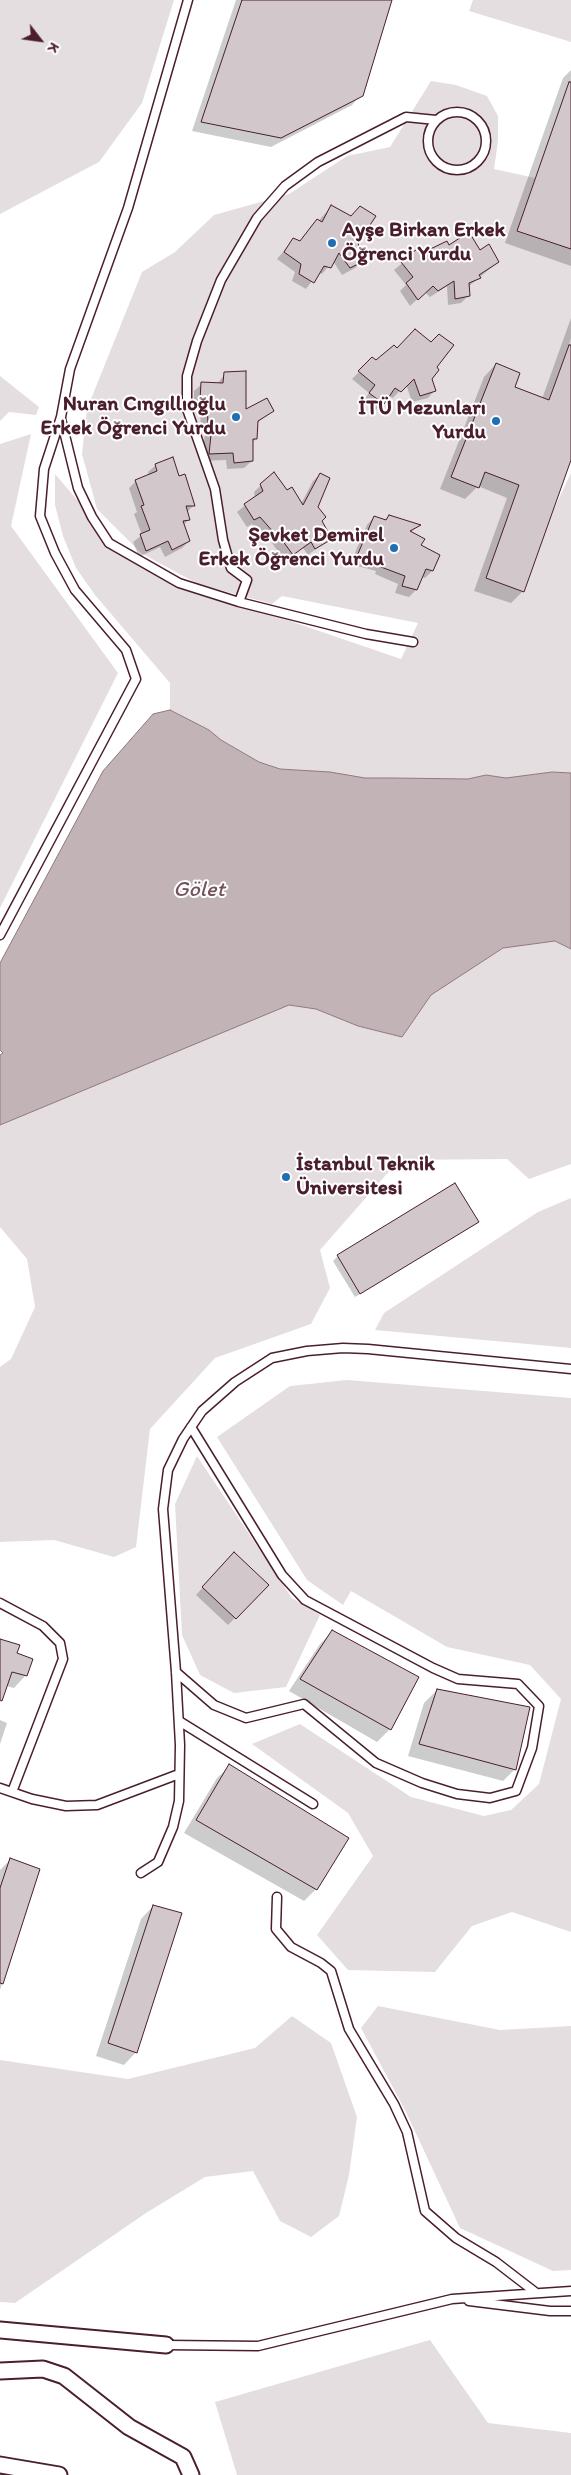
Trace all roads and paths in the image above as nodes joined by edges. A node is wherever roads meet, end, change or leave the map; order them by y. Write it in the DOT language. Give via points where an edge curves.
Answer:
graph roads {
  1 [pos="188,0"];
  2 [pos="436,120"];
  3 [pos="61,417"];
  4 [pos="238,602"];
  5 [pos="412,642"];
  6 [pos="0,935"];
  7 [pos="571,1368"];
  8 [pos="191,1427"];
  9 [pos="0,1603"];
  10 [pos="176,1672"];
  11 [pos="179,1721"];
  12 [pos="179,1774"];
  13 [pos="0,1788"];
  14 [pos="12,1792"];
  15 [pos="313,1804"];
  16 [pos="141,1873"];
  17 [pos="277,1897"];
  18 [pos="571,2290"];
  19 [pos="535,2292"];
  20 [pos="452,2299"];
  21 [pos="571,2311"];
  22 [pos="0,2330"];
  23 [pos="166,2345"];
  24 [pos="0,2371"];
  25 [pos="0,2466"];
  26 [pos="59,2475"];
  27 [pos="191,2475"];
  1 -- 3 [label="lane" via="128,208 70,369"];
  2 -- 2 [label="lane" via="456,111 479,121 486,139 485,148 475,164 457,171 439,165 432,158 427,140"];
  2 -- 4 [label="lane" via="406,117 318,162 285,186 257,218 221,280 187,376 187,410 215,489 231,568 247,580"];
  3 -- 4 [label="lane" via="78,488 109,544 179,583"];
  3 -- 6 [label="lane" via="44,469 40,516 75,590 126,650 136,679"];
  4 -- 5 [label="lane" via="366,634"];
  7 -- 8 [label="lane" via="368,1349 307,1351 272,1358 264,1363 202,1411"];
  8 -- 10 [label="lane" via="168,1470 162,1509"];
  8 -- 10 [label="lane" via="282,1575 305,1600 458,1679 518,1684 539,1706 532,1748 516,1791 490,1798 457,1794 376,1763 304,1704 246,1718 214,1705"];
  9 -- 14 [label="lane" via="43,1626 60,1643 63,1659"];
  10 -- 11 [label="lane"];
  11 -- 12 [label="lane"];
  11 -- 15 [label="lane"];
  12 -- 14 [label="lane" via="97,1805 66,1806"];
  12 -- 16 [label="lane" via="180,1801 173,1827 158,1862"];
  13 -- 14 [label="lane"];
  17 -- 19 [label="lane" via="276,1928 291,1948 331,1971 349,2029 394,2104 406,2132 425,2211 456,2238 496,2262"];
  18 -- 19 [label="lane"];
  19 -- 20 [label="lane"];
  20 -- 21 [label="lane"];
  20 -- 23 [label="lane" via="258,2346"];
  22 -- 23 [label="street"];
  24 -- 27 [label="street" via="43,2369 64,2376 129,2427 183,2457"];
  25 -- 26 [label="street"];
}
